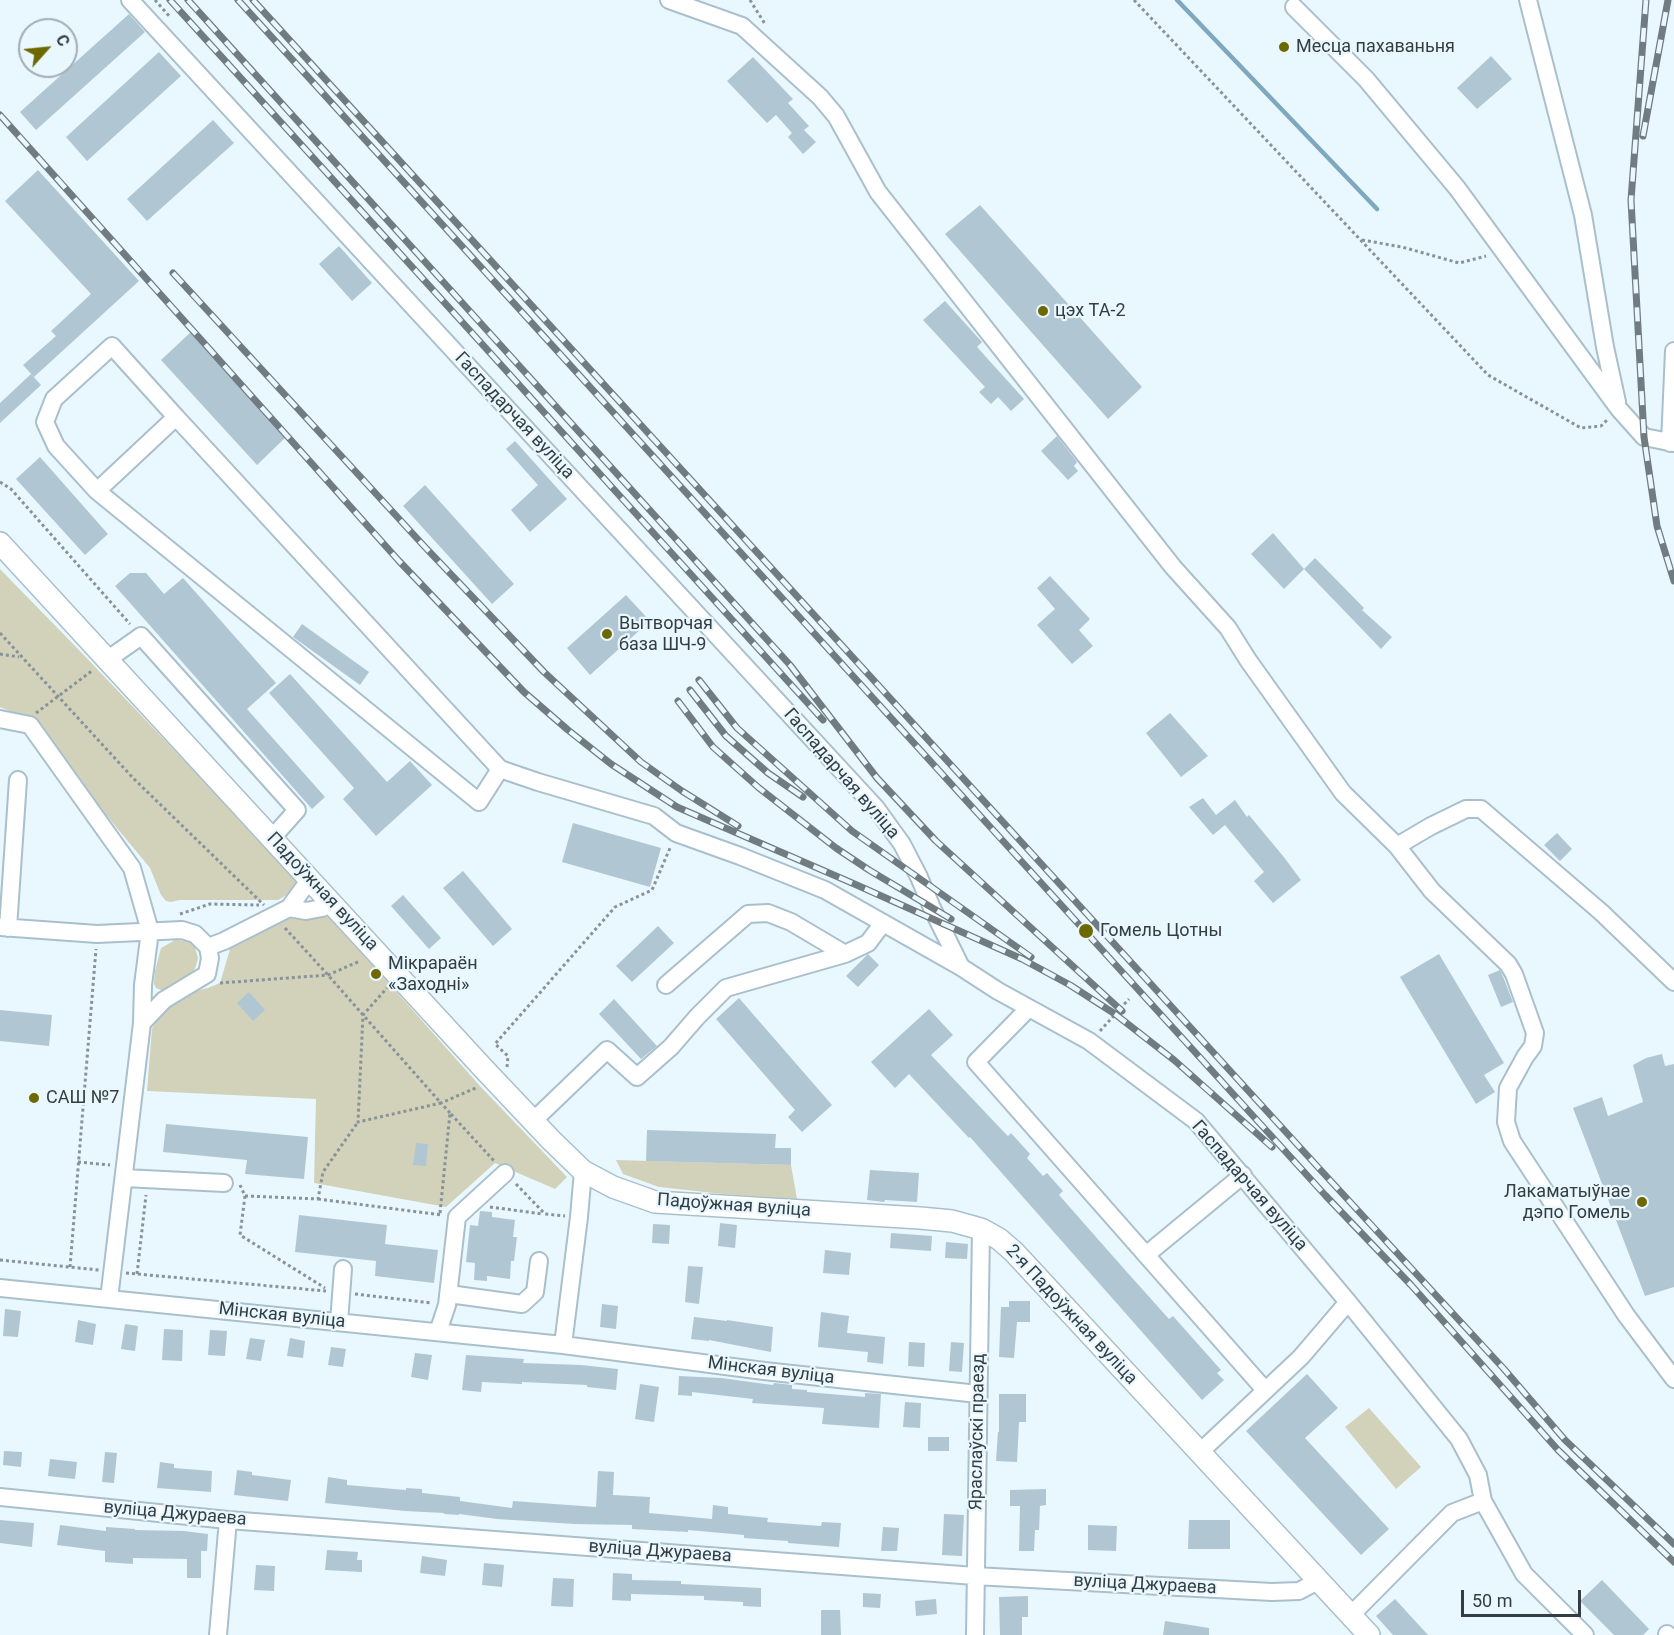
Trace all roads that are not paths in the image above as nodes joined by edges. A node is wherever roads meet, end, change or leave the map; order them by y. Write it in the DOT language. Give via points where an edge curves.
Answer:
graph roads {
  1 [pos="130,0"];
  2 [pos="669,0"];
  3 [pos="1528,0"];
  4 [pos="1294,7"];
  5 [pos="1674,351"];
  6 [pos="1619,409"];
  7 [pos="176,417"];
  8 [pos="1673,445"];
  9 [pos="97,491"];
  10 [pos="0,543"];
  11 [pos="106,660"];
  12 [pos="0,718"];
  13 [pos="500,769"];
  14 [pos="18,780"];
  15 [pos="272,838"];
  16 [pos="1397,846"];
  17 [pos="310,879"];
  18 [pos="332,903"];
  19 [pos="289,908"];
  20 [pos="883,923"];
  21 [pos="4,927"];
  22 [pos="150,931"];
  23 [pos="208,946"];
  24 [pos="845,954"];
  25 [pos="961,967"];
  26 [pos="1674,982"];
  27 [pos="666,986"];
  28 [pos="1029,1008"];
  29 [pos="142,1023"];
  30 [pos="533,1121"];
  31 [pos="583,1171"];
  32 [pos="505,1173"];
  33 [pos="1243,1175"];
  34 [pos="124,1178"];
  35 [pos="232,1184"];
  36 [pos="920,1218"];
  37 [pos="981,1229"];
  38 [pos="1146,1255"];
  39 [pos="539,1261"];
  40 [pos="344,1269"];
  41 [pos="0,1288"];
  42 [pos="109,1299"];
  43 [pos="448,1299"];
  44 [pos="1348,1302"];
  45 [pos="339,1322"];
  46 [pos="438,1332"];
  47 [pos="563,1345"];
  48 [pos="1674,1379"];
  49 [pos="1266,1390"];
  50 [pos="978,1394"];
  51 [pos="1199,1453"];
  52 [pos="0,1497"];
  53 [pos="1484,1501"];
  54 [pos="228,1520"];
  55 [pos="975,1576"];
  56 [pos="1318,1581"];
  57 [pos="1351,1615"];
  58 [pos="218,1635"];
  59 [pos="975,1635"];
  60 [pos="1370,1635"];
  61 [pos="1585,1635"];
  1 -- 25 [label="street, Гаспадарчая вуліца" via="876,808 902,844"];
  2 -- 16 [label="street" via="742,26 820,97 836,116 878,192 1173,567 1228,628 1343,793"];
  3 -- 6 [label="street" via="1583,214"];
  4 -- 6 [label="street" via="1366,79 1457,188"];
  5 -- 8 [label="street"];
  6 -- 8 [label="street" via="1644,437"];
  7 -- 9 [label="street"];
  7 -- 9 [label="street" via="112,346 54,399 45,422 56,446"];
  7 -- 13 [label="street"];
  9 -- 13 [label="street" via="478,802"];
  10 -- 11 [label="main road, Падоўжная вуліца"];
  11 -- 15 [label="main road, Падоўжная вуліца"];
  11 -- 15 [label="street" via="141,636 297,810"];
  12 -- 22 [label="street" via="30,724 132,868"];
  13 -- 20 [label="street" via="654,816 676,832 825,890"];
  14 -- 21 [label="street"];
  15 -- 17 [label="main road, Падоўжная вуліца"];
  16 -- 26 [label="street" via="1467,809 1481,809 1601,912"];
  16 -- 48 [label="street" via="1432,891 1508,964 1514,975 1535,1033 1533,1046 1508,1088 1506,1122 1512,1141 1626,1316"];
  17 -- 18 [label="main road, Падоўжная вуліца"];
  17 -- 19 [label="street"];
  18 -- 19 [label="street" via="306,911"];
  18 -- 30 [label="main road, Падоўжная вуліца"];
  19 -- 23 [label="street" via="269,911 224,941"];
  20 -- 24 [label="street" via="868,944"];
  20 -- 25 [label="street"];
  21 -- 22 [label="street" via="97,934"];
  22 -- 23 [label="street" via="182,930 195,934"];
  22 -- 29 [label="street"];
  23 -- 29 [label="street" via="207,974 164,1000"];
  24 -- 27 [label="street" via="791,921 768,913 748,914"];
  24 -- 30 [label="street" via="726,988 637,1077 607,1050"];
  25 -- 28 [label="street, Гаспадарчая вуліца"];
  28 -- 33 [label="street, Гаспадарчая вуліца" via="1089,1041 1196,1121"];
  28 -- 38 [label="street" via="976,1062"];
  29 -- 34 [label="street"];
  30 -- 31 [label="main road, Падоўжная вуліца"];
  31 -- 36 [label="main road, Падоўжная вуліца" via="655,1202"];
  31 -- 47 [label="street"];
  32 -- 43 [label="street" via="458,1217"];
  33 -- 38 [label="street"];
  33 -- 44 [label="street, Гаспадарчая вуліца"];
  34 -- 35 [label="street"];
  34 -- 42 [label="street"];
  36 -- 37 [label="main road, 2-я Падоўжная вуліца"];
  37 -- 50 [label="street, Яраслаўскі праезд"];
  37 -- 51 [label="main road, 2-я Падоўжная вуліца" via="1014,1252"];
  38 -- 49 [label="street"];
  39 -- 43 [label="street" via="535,1292 522,1304"];
  40 -- 45 [label="street"];
  41 -- 42 [label="street, Мінская вуліца"];
  42 -- 45 [label="street, Мінская вуліца"];
  43 -- 46 [label="street"];
  44 -- 49 [label="street" via="1301,1357"];
  44 -- 53 [label="street, Гаспадарчая вуліца" via="1459,1439 1478,1475"];
  45 -- 46 [label="street, Мінская вуліца"];
  46 -- 47 [label="street, Мінская вуліца"];
  47 -- 50 [label="street, Мінская вуліца"];
  49 -- 51 [label="street"];
  50 -- 55 [label="street, Яраслаўскі праезд"];
  51 -- 56 [label="main road, 2-я Падоўжная вуліца"];
  52 -- 54 [label="street, вуліца Джураева"];
  53 -- 57 [label="street" via="1452,1513"];
  53 -- 61 [label="street, Гаспадарчая вуліца" via="1524,1574"];
  54 -- 55 [label="street, вуліца Джураева"];
  54 -- 58 [label="street"];
  55 -- 56 [label="street, вуліца Джураева" via="1272,1592 1299,1591"];
  55 -- 59 [label="street, Яраслаўскі праезд"];
  56 -- 57 [label="main road, 2-я Падоўжная вуліца"];
  57 -- 60 [label="main road, 2-я Падоўжная вуліца"];
}
